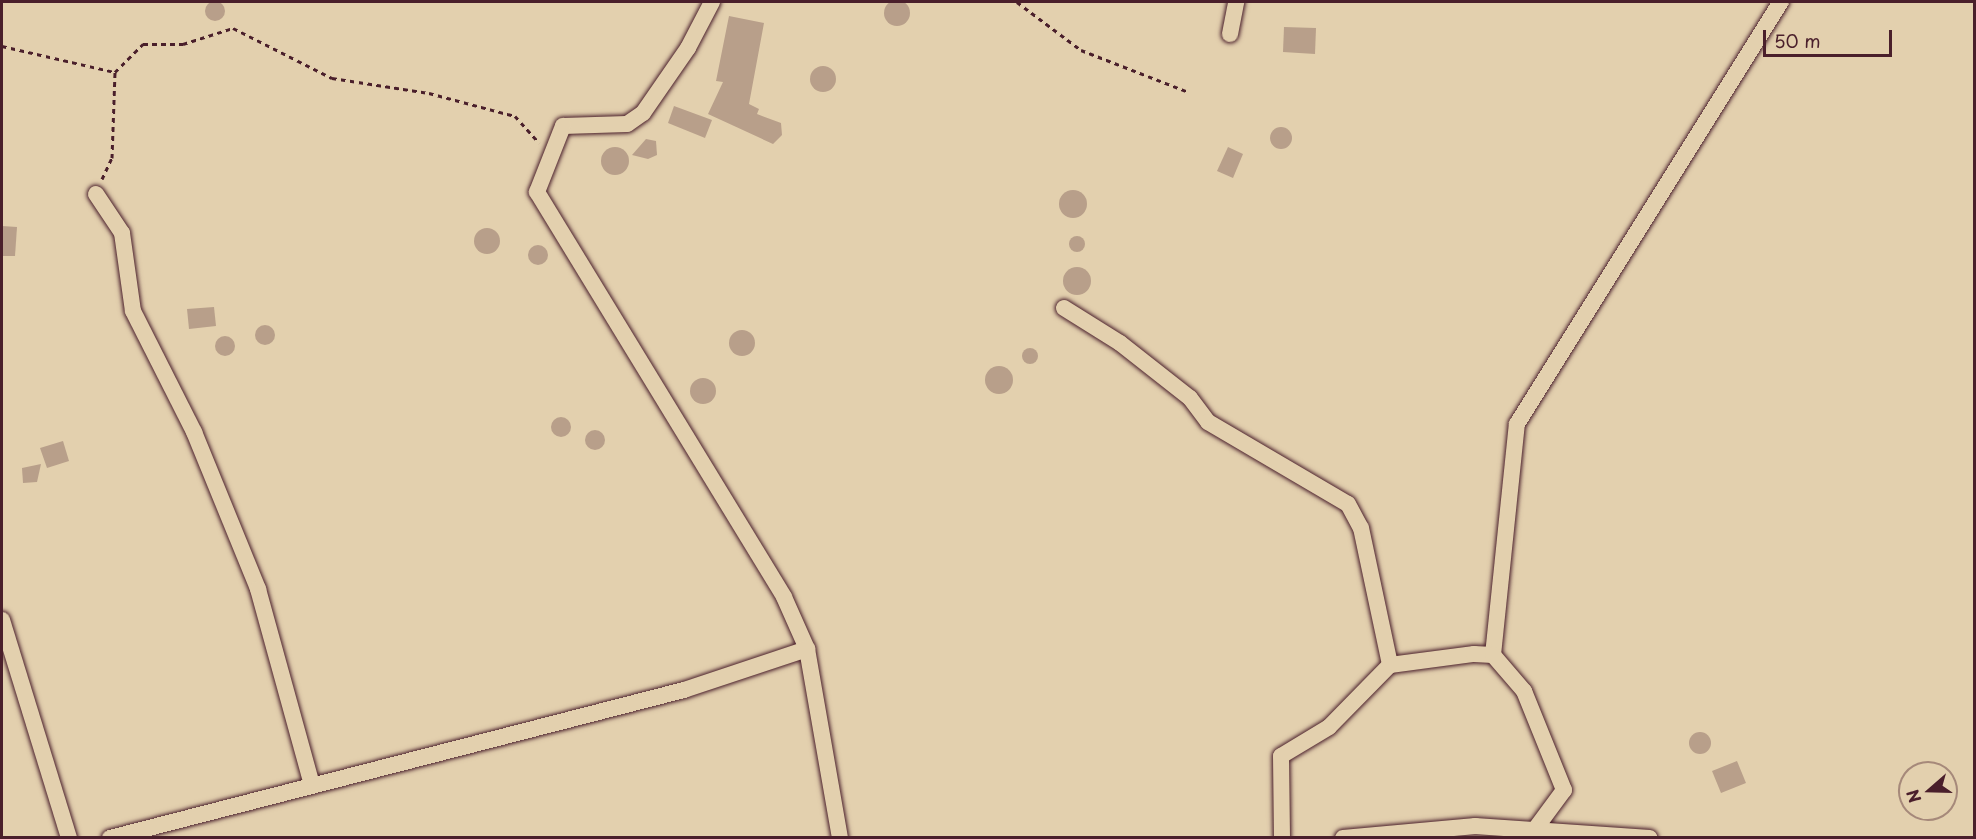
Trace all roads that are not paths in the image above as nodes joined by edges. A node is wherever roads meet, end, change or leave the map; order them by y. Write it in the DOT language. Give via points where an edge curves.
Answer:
graph roads {
  1 [pos="712,2"];
  2 [pos="1236,2"];
  3 [pos="1781,2"];
  4 [pos="1230,34"];
  5 [pos="96,194"];
  6 [pos="1065,308"];
  7 [pos="2,620"];
  8 [pos="807,649"];
  9 [pos="1493,655"];
  10 [pos="1390,665"];
  11 [pos="312,785"];
  12 [pos="1536,828"];
  13 [pos="69,837"];
  14 [pos="110,837"];
  15 [pos="840,837"];
  16 [pos="1282,837"];
  17 [pos="1343,837"];
  18 [pos="1650,837"];
  1 -- 8 [label="street" via="688,48 643,113 627,124 563,126 537,192 784,597"];
  2 -- 4 [label="street"];
  3 -- 9 [label="street" via="1517,424"];
  5 -- 11 [label="street" via="122,233 133,311 194,432 258,589"];
  6 -- 10 [label="street" via="1120,343 1190,398 1208,422 1348,504 1361,528"];
  7 -- 13 [label="street"];
  8 -- 11 [label="street" via="684,690"];
  8 -- 15 [label="street"];
  9 -- 10 [label="street"];
  9 -- 12 [label="street" via="1524,691 1564,790"];
  10 -- 16 [label="street" via="1329,727 1281,756"];
  11 -- 14 [label="street"];
  12 -- 17 [label="street" via="1475,826"];
  12 -- 18 [label="street"];
}
